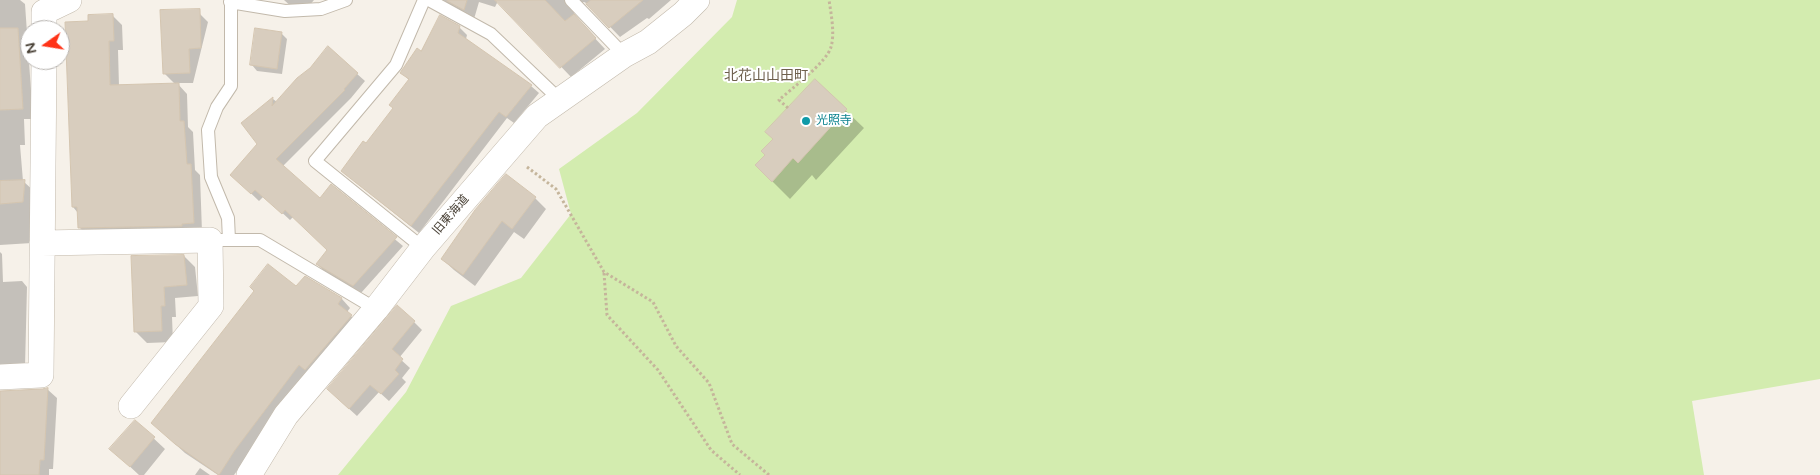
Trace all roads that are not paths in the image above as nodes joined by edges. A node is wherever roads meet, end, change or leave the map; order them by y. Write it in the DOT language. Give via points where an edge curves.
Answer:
graph roads {
  1 [pos="69,0"];
  2 [pos="346,0"];
  3 [pos="424,0"];
  4 [pos="429,0"];
  5 [pos="571,0"];
  6 [pos="697,0"];
  7 [pos="230,1"];
  8 [pos="44,20"];
  9 [pos="624,55"];
  10 [pos="44,70"];
  11 [pos="559,100"];
  12 [pos="220,240"];
  13 [pos="42,242"];
  14 [pos="423,248"];
  15 [pos="376,309"];
  16 [pos="0,378"];
  17 [pos="131,406"];
  18 [pos="249,475"];
  1 -- 8 [label="street" via="44,12"];
  2 -- 7 [label="lane" via="321,9 285,11"];
  3 -- 14 [label="lane" via="396,65 315,161"];
  4 -- 11 [label="lane" via="491,34"];
  5 -- 9 [label="lane"];
  6 -- 9 [label="street, 旧東海道" via="648,42"];
  7 -- 12 [label="lane" via="231,86 217,107 208,130 211,177 228,218"];
  9 -- 11 [label="street, 旧東海道"];
  10 -- 13 [label="street"];
  11 -- 14 [label="street, 旧東海道" via="537,116"];
  12 -- 13 [label="street"];
  12 -- 15 [label="lane" via="260,240"];
  12 -- 17 [label="street" via="211,306"];
  13 -- 16 [label="street" via="41,375"];
  14 -- 15 [label="street, 旧東海道"];
  15 -- 18 [label="street, 旧東海道" via="286,415"];
}
